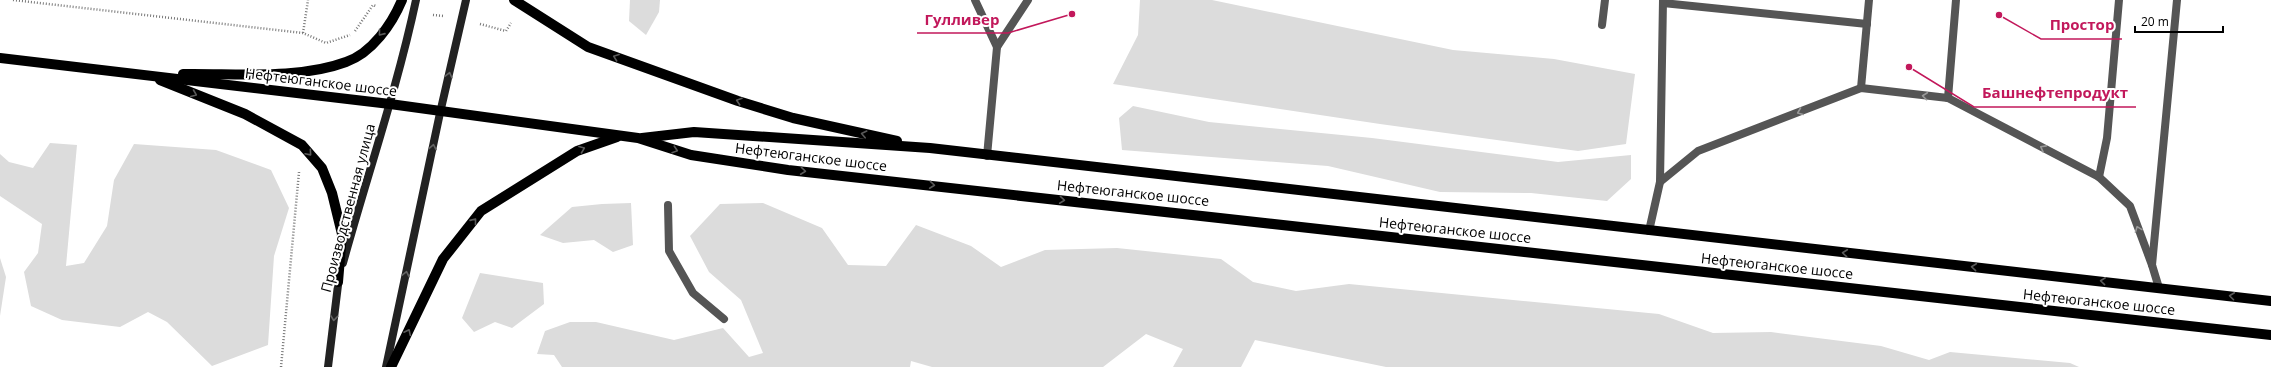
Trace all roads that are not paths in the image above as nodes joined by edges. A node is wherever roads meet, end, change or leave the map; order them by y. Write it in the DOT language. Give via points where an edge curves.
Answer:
graph roads {
  1 [pos="402,0"];
  2 [pos="416,0"];
  3 [pos="466,0"];
  4 [pos="514,0"];
  5 [pos="975,0"];
  6 [pos="1028,0"];
  7 [pos="1605,0"];
  8 [pos="1869,0"];
  9 [pos="1956,0"];
  10 [pos="2119,0"];
  11 [pos="2177,0"];
  12 [pos="1663,2"];
  13 [pos="1867,24"];
  14 [pos="1602,25"];
  15 [pos="997,47"];
  16 [pos="0,58"];
  17 [pos="145,74"];
  18 [pos="1861,88"];
  19 [pos="1948,98"];
  20 [pos="390,104"];
  21 [pos="440,113"];
  22 [pos="619,136"];
  23 [pos="638,138"];
  24 [pos="930,148"];
  25 [pos="987,156"];
  26 [pos="2099,177"];
  27 [pos="1660,182"];
  28 [pos="668,205"];
  29 [pos="1649,231"];
  30 [pos="2152,265"];
  31 [pos="338,282"];
  32 [pos="2159,288"];
  33 [pos="2271,301"];
  34 [pos="724,319"];
  35 [pos="2271,335"];
  36 [pos="328,367"];
  37 [pos="386,367"];
  38 [pos="391,367"];
  1 -- 17 [label="main road, one-way" via="384,31 368,48 347,62 286,74"];
  2 -- 20 [label="main road, Производственная улица"];
  21 -- 3 [label="main road, one-way"];
  24 -- 4 [label="main road, one-way" via="793,118 673,78 588,47"];
  5 -- 15 [label="lane"];
  6 -- 15 [label="lane"];
  7 -- 14 [label="lane"];
  8 -- 13 [label="lane"];
  9 -- 19 [label="lane"];
  10 -- 26 [label="lane" via="2107,138"];
  11 -- 30 [label="lane"];
  12 -- 13 [label="lane"];
  12 -- 27 [label="lane"];
  13 -- 18 [label="lane"];
  15 -- 25 [label="lane"];
  16 -- 17 [label="main road, Нефтеюганское шоссе"];
  17 -- 20 [label="main road, Нефтеюганское шоссе"];
  17 -- 31 [label="main road, one-way" via="246,114 302,145 322,168 332,193 342,234"];
  19 -- 18 [label="lane, one-way"];
  18 -- 27 [label="lane, one-way" via="1698,151"];
  26 -- 19 [label="lane, one-way"];
  20 -- 21 [label="main road, Нефтеюганское шоссе"];
  20 -- 31 [label="main road, Производственная улица" via="366,178"];
  21 -- 22 [label="main road, Нефтеюганское шоссе"];
  37 -- 21 [label="main road, one-way"];
  22 -- 23 [label="main road, Нефтеюганское шоссе"];
  38 -- 22 [label="main road, one-way" via="443,259 481,211 577,151"];
  23 -- 24 [label="main road, Нефтеюганское шоссе" via="694,132"];
  23 -- 35 [label="main road, Нефтеюганское шоссе, one-way" via="690,155 788,170"];
  24 -- 25 [label="main road, Нефтеюганское шоссе"];
  25 -- 29 [label="main road, Нефтеюганское шоссе"];
  30 -- 26 [label="lane, one-way" via="2130,206"];
  27 -- 29 [label="lane"];
  28 -- 34 [label="lane" via="670,251 693,293"];
  32 -- 29 [label="main road, Нефтеюганское шоссе, one-way"];
  30 -- 32 [label="lane"];
  31 -- 36 [label="main road, Производственная улица, one-way"];
  33 -- 32 [label="main road, Нефтеюганское шоссе, one-way"];
}
